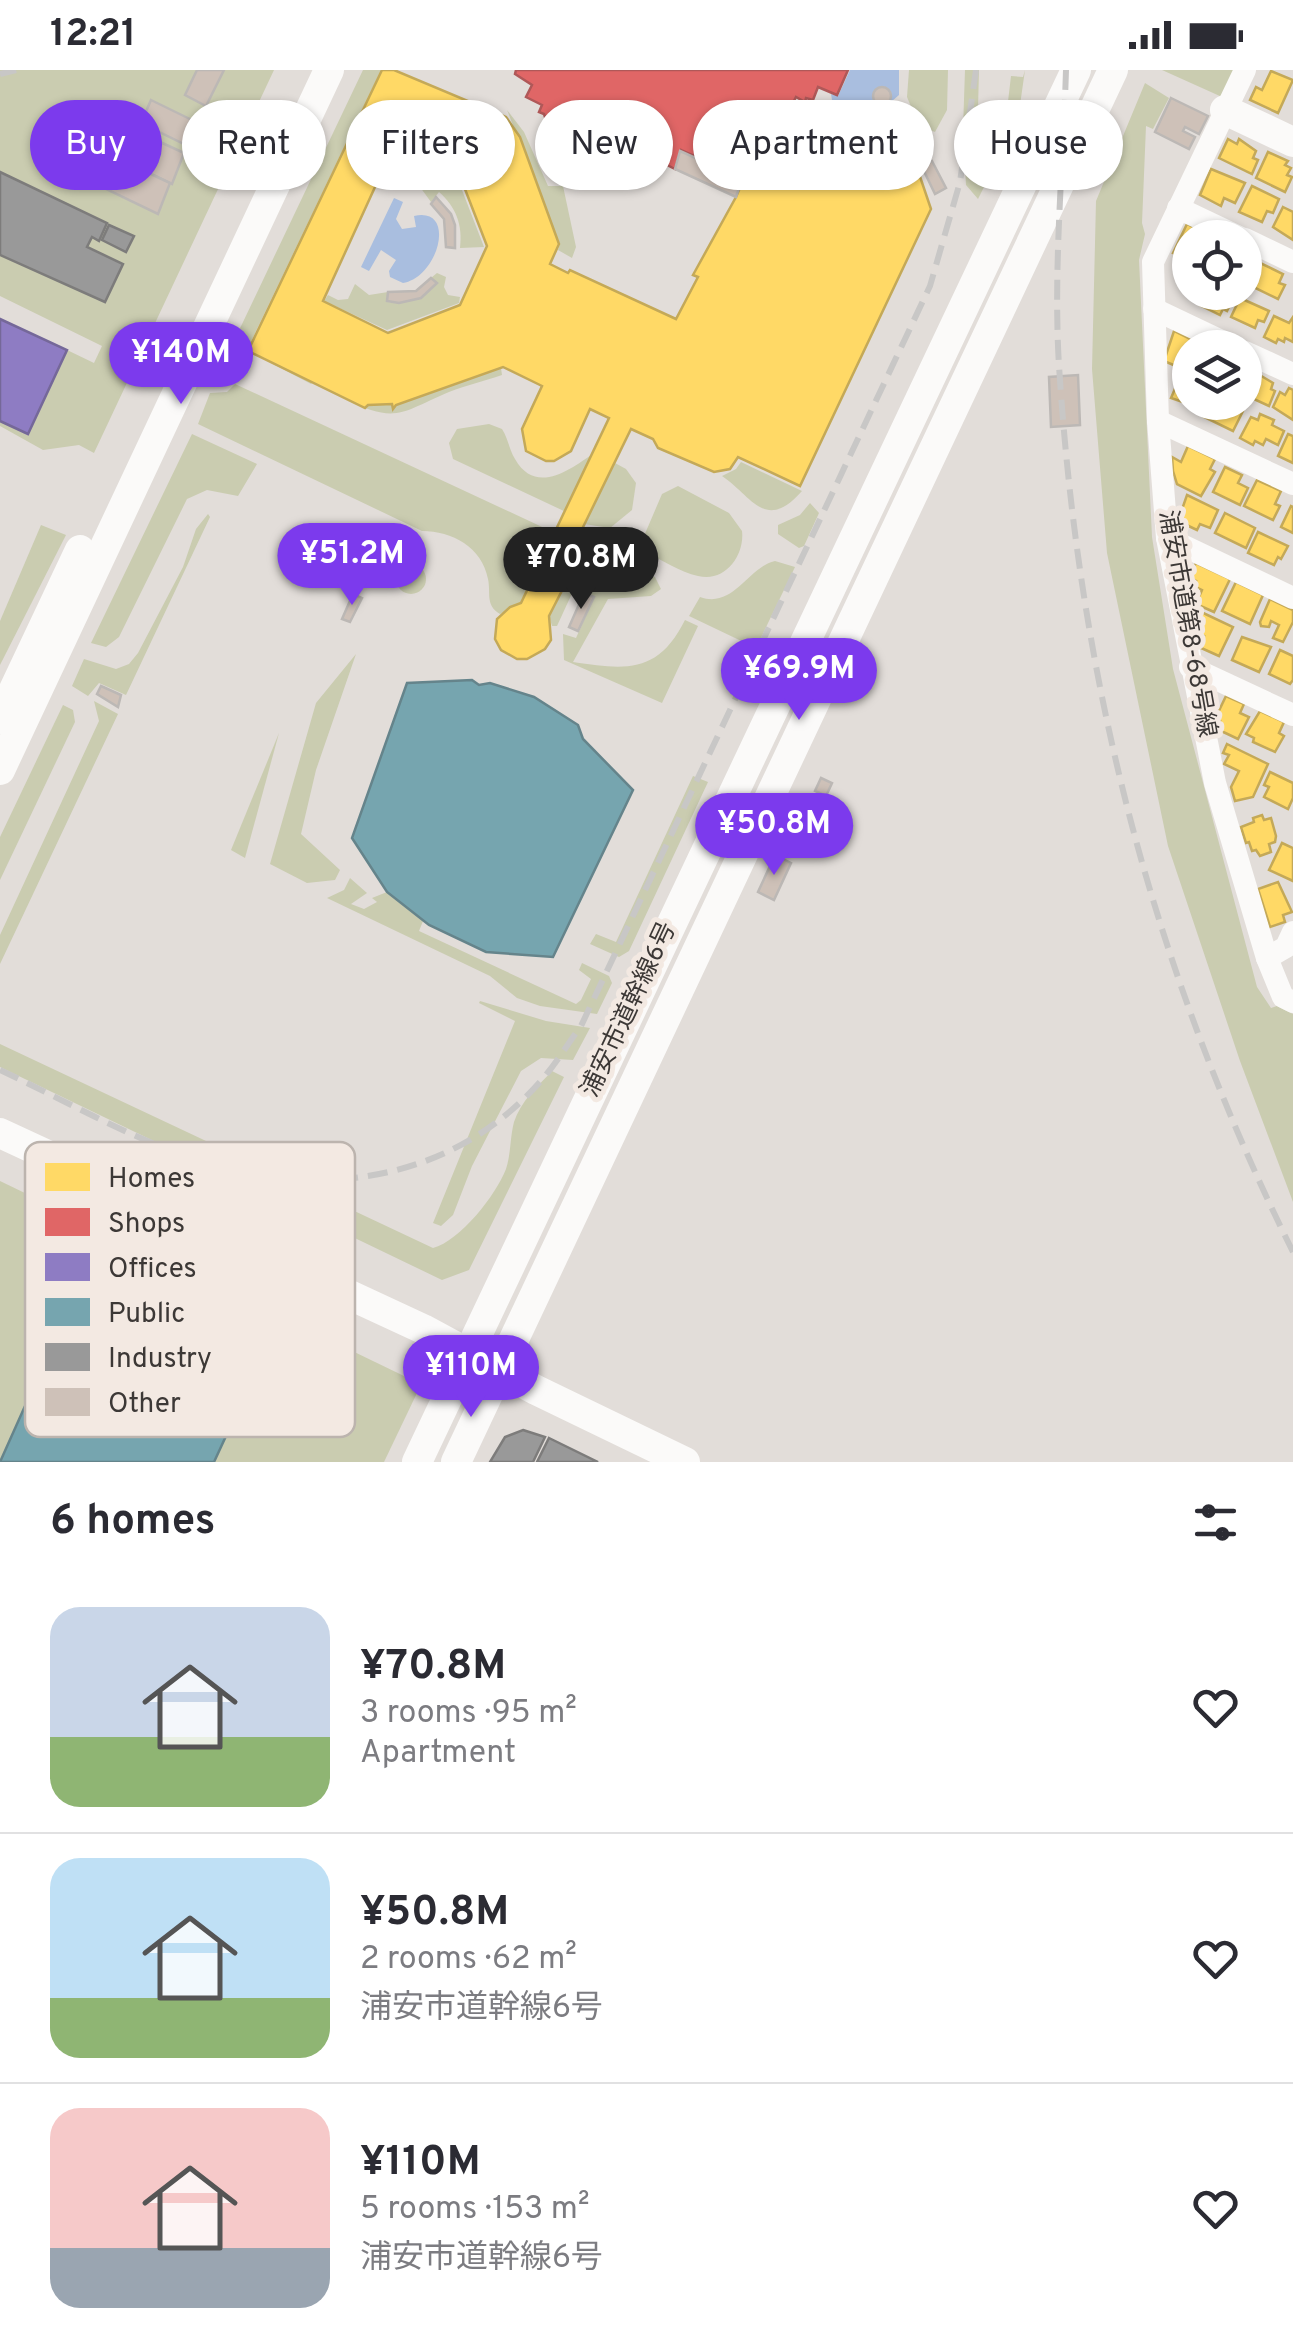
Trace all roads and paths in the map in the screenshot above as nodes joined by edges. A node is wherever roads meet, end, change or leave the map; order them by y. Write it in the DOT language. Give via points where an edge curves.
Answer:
graph roads {
  1 [pos="308,70"];
  2 [pos="329,70"];
  3 [pos="1076,70"];
  4 [pos="1113,70"];
  5 [pos="1245,70"];
  6 [pos="1226,110"];
  7 [pos="1293,142"];
  8 [pos="1178,208"];
  9 [pos="1204,220"];
  10 [pos="1262,247"];
  11 [pos="1293,262"];
  12 [pos="1154,309"];
  13 [pos="1198,330"];
  14 [pos="1262,360"];
  15 [pos="1293,374"];
  16 [pos="1158,421"];
  17 [pos="1293,484"];
  18 [pos="1166,538"];
  19 [pos="1293,598"];
  20 [pos="1190,666"];
  21 [pos="1293,715"];
  22 [pos="0,719"];
  23 [pos="0,770"];
  24 [pos="1293,932"];
  25 [pos="1267,958"];
  26 [pos="1293,1002"];
  27 [pos="0,1134"];
  28 [pos="25,1146"];
  29 [pos="355,1299"];
  30 [pos="468,1351"];
  31 [pos="500,1369"];
  32 [pos="417,1462"];
  33 [pos="456,1462"];
  34 [pos="685,1462"];
  1 -- 22 [label="street"];
  2 -- 23 [label="street"];
  3 -- 30 [label="street, 浦安市道幹線6号"];
  4 -- 31 [label="street, 浦安市道幹線6号"];
  5 -- 6 [label="street, 浦安市道第8-68号線"];
  6 -- 7 [label="street"];
  6 -- 8 [label="street, 浦安市道第8-68号線"];
  8 -- 9 [label="street"];
  8 -- 12 [label="street, 浦安市道第8-68号線" via="1153,262"];
  10 -- 11 [label="street"];
  12 -- 13 [label="street"];
  12 -- 16 [label="street, 浦安市道第8-68号線"];
  14 -- 15 [label="street"];
  16 -- 17 [label="street"];
  16 -- 18 [label="street, 浦安市道第8-68号線"];
  18 -- 19 [label="street"];
  18 -- 20 [label="street, 浦安市道第8-68号線"];
  20 -- 21 [label="street"];
  20 -- 25 [label="street, 浦安市道第8-68号線" via="1215,783"];
  24 -- 25 [label="street" via="1286,947"];
  25 -- 26 [label="street, 浦安市道第8-68号線" via="1283,998"];
  27 -- 28 [label="street"];
  29 -- 30 [label="street"];
  30 -- 31 [label="street"];
  30 -- 32 [label="street, 浦安市道幹線6号"];
  31 -- 33 [label="street, 浦安市道幹線6号"];
  31 -- 34 [label="street"];
}
